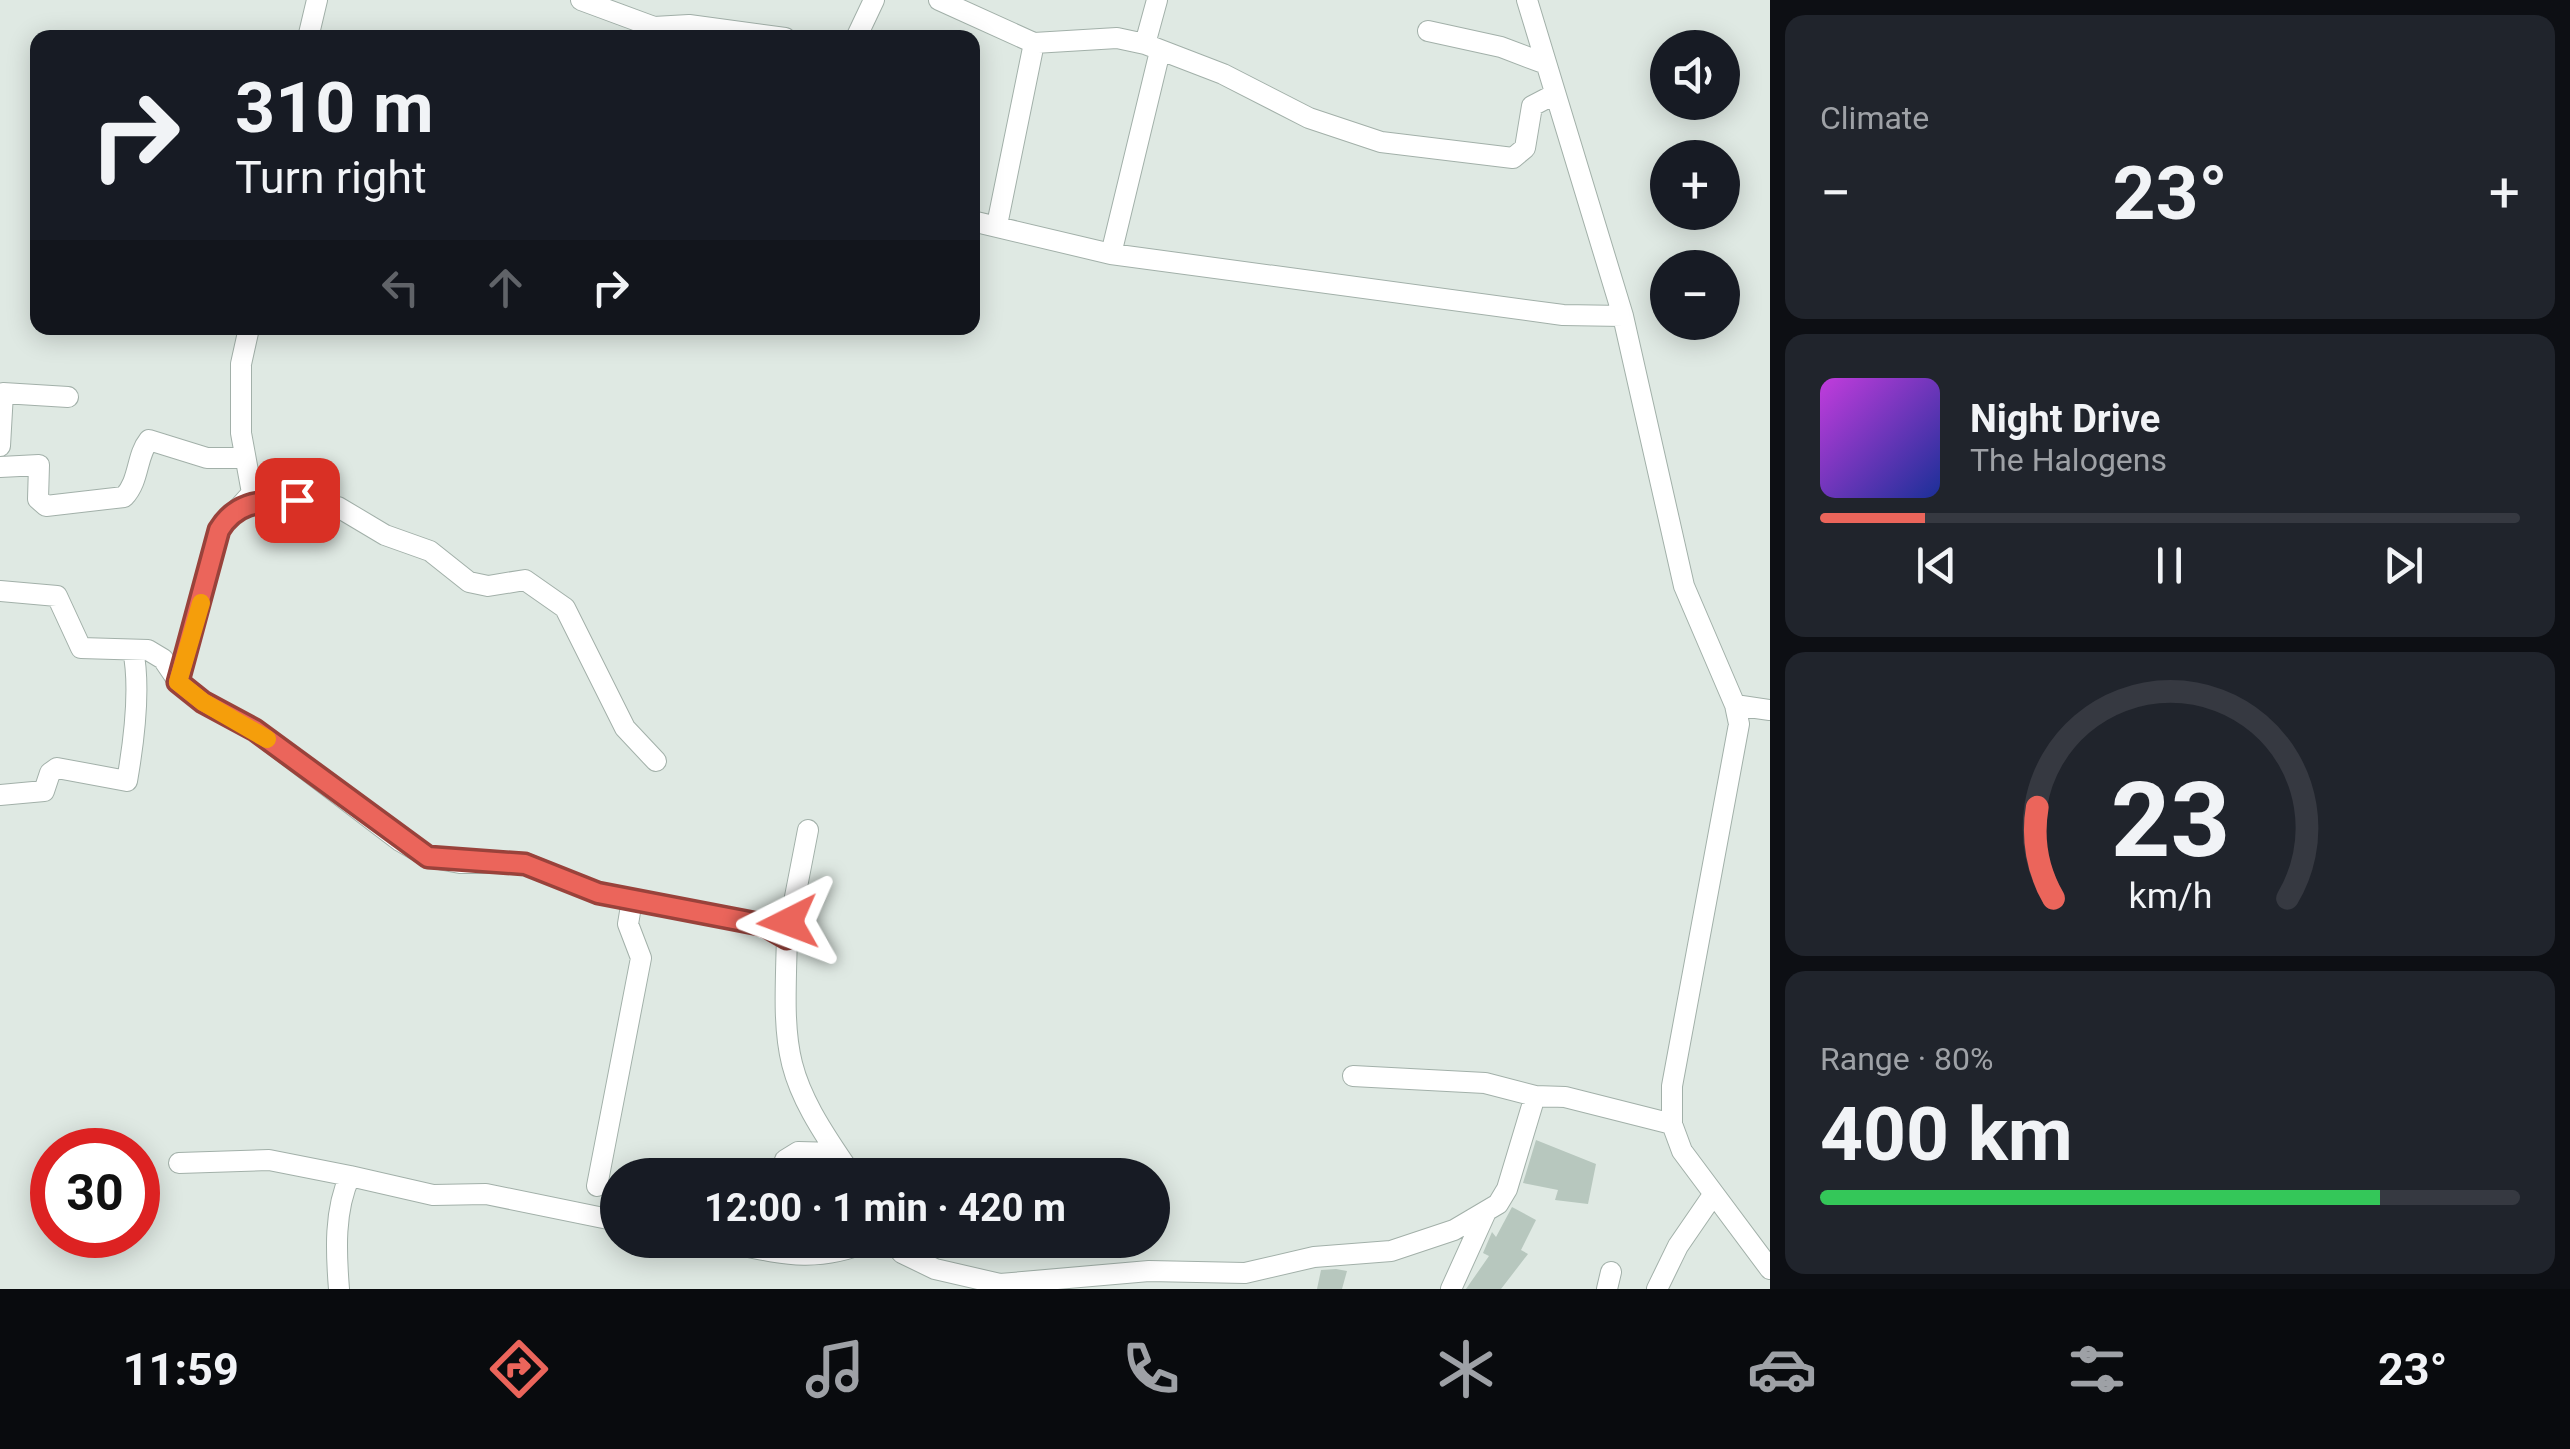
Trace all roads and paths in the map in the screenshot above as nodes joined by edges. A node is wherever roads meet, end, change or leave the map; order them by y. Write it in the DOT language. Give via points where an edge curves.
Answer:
graph roads {
  1 [pos="317,0"];
  2 [pos="580,0"];
  3 [pos="874,0"];
  4 [pos="939,0"];
  5 [pos="1157,0"];
  6 [pos="1527,0"];
  7 [pos="310,30"];
  8 [pos="721,30"];
  9 [pos="860,30"];
  10 [pos="1428,31"];
  11 [pos="1034,43"];
  12 [pos="1152,48"];
  13 [pos="1546,64"];
  14 [pos="1555,94"];
  15 [pos="980,222"];
  16 [pos="997,225"];
  17 [pos="1110,254"];
  18 [pos="1623,316"];
  19 [pos="247,335"];
  20 [pos="68,397"];
  21 [pos="0,446"];
  22 [pos="244,458"];
  23 [pos="0,467"];
  24 [pos="247,502"];
  25 [pos="0,591"];
  26 [pos="134,650"];
  27 [pos="178,682"];
  28 [pos="1735,705"];
  29 [pos="1770,710"];
  30 [pos="656,761"];
  31 [pos="0,795"];
  32 [pos="808,830"];
  33 [pos="632,900"];
  34 [pos="787,938"];
  35 [pos="1353,1076"];
  36 [pos="1536,1096"];
  37 [pos="1672,1124"];
  38 [pos="837,1154"];
  39 [pos="788,1158"];
  40 [pos="840,1158"];
  41 [pos="179,1163"];
  42 [pos="350,1176"];
  43 [pos="597,1186"];
  44 [pos="1712,1195"];
  45 [pos="1485,1214"];
  46 [pos="600,1217"];
  47 [pos="911,1258"];
  48 [pos="1770,1270"];
  49 [pos="339,1289"];
  50 [pos="1451,1289"];
  51 [pos="1657,1289"];
  1 -- 7 [label="street"];
  2 -- 8 [label="street" via="654,27"];
  3 -- 9 [label="street"];
  4 -- 11 [label="street"];
  5 -- 12 [label="street"];
  6 -- 13 [label="street"];
  10 -- 13 [label="street"];
  11 -- 12 [label="street" via="1116,38"];
  11 -- 16 [label="street"];
  12 -- 14 [label="street" via="1223,74 1309,118 1381,142 1513,158 1525,148 1532,106"];
  12 -- 17 [label="street"];
  13 -- 14 [label="street"];
  14 -- 18 [label="street"];
  15 -- 16 [label="street"];
  16 -- 17 [label="street"];
  17 -- 18 [label="street" via="1563,315"];
  18 -- 28 [label="street" via="1684,586"];
  19 -- 22 [label="street" via="241,364"];
  20 -- 21 [label="street" via="5,392"];
  22 -- 23 [label="street" via="207,458 149,440 138,478 124,497 46,506 38,499 39,465"];
  22 -- 24 [label="street" via="252,493"];
  24 -- 27 [label="street" via="219,530"];
  24 -- 30 [label="street" via="338,507 430,552 468,582 525,580 564,608 625,728"];
  25 -- 26 [label="street" via="57,596 81,648"];
  26 -- 27 [label="street" via="163,659"];
  26 -- 31 [label="street" via="140,687 127,781 57,768 44,792"];
  27 -- 33 [label="street" via="428,857 525,864"];
  28 -- 29 [label="street"];
  28 -- 37 [label="street" via="1737,744 1672,1086"];
  32 -- 34 [label="street"];
  33 -- 34 [label="street" via="764,925"];
  33 -- 43 [label="street" via="628,924 641,958"];
  34 -- 38 [label="street" via="784,1031 790,1068 805,1107"];
  35 -- 36 [label="street" via="1485,1083"];
  36 -- 37 [label="street" via="1565,1096"];
  36 -- 45 [label="street" via="1507,1188"];
  37 -- 44 [label="street"];
  38 -- 39 [label="street" via="798,1152"];
  38 -- 40 [label="street"];
  41 -- 42 [label="street" via="269,1160"];
  42 -- 46 [label="street"];
  42 -- 49 [label="street" via="336,1248"];
  44 -- 48 [label="street"];
  44 -- 51 [label="street"];
  45 -- 47 [label="street" via="1390,1251 1314,1256 1245,1273 1148,1271 1000,1284"];
  45 -- 50 [label="street"];
}
